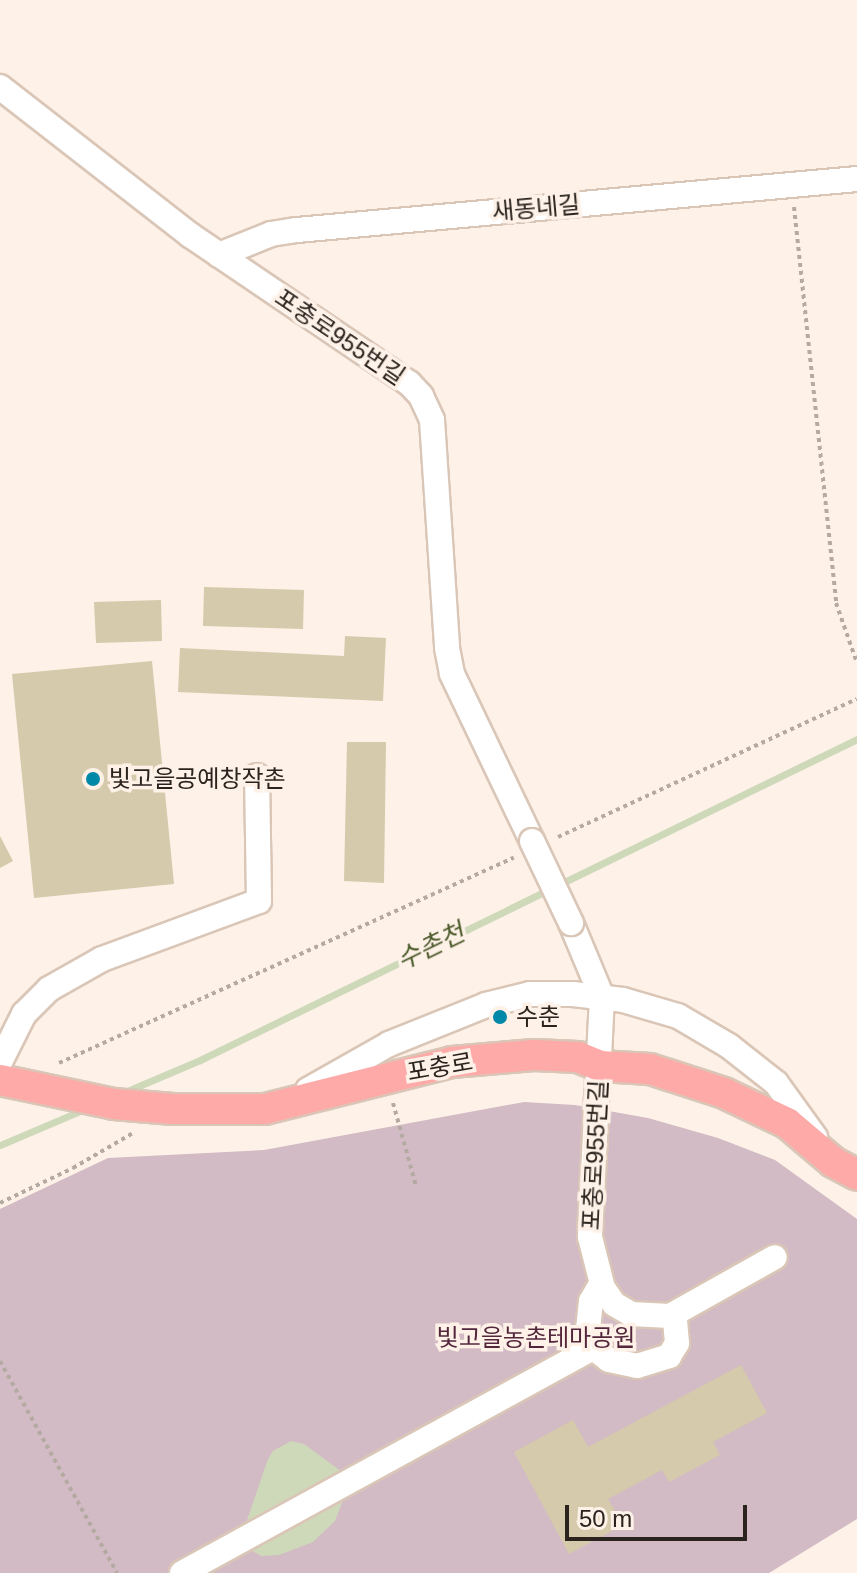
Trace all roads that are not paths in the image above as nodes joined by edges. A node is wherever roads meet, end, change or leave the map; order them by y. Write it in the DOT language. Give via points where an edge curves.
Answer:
graph roads {
  1 [pos="0,87"];
  2 [pos="857,179"];
  3 [pos="219,255"];
  4 [pos="257,776"];
  5 [pos="602,997"];
  6 [pos="0,1062"];
  7 [pos="600,1066"];
  8 [pos="0,1080"];
  9 [pos="265,1109"];
  10 [pos="845,1169"];
  11 [pos="775,1257"];
  12 [pos="601,1284"];
  13 [pos="670,1316"];
  14 [pos="593,1348"];
  15 [pos="182,1573"];
  1 -- 3 [label="street, 포충로955번길"];
  2 -- 3 [label="street, 새동네길" via="297,230 271,234"];
  3 -- 5 [label="street, 포충로955번길, bridge" via="409,383 427,408 452,674 537,844"];
  4 -- 6 [label="street" via="259,901 102,959 49,989 24,1014"];
  5 -- 7 [label="street, 포충로955번길"];
  5 -- 9 [label="street" via="530,994 486,1005 389,1044"];
  5 -- 10 [label="street" via="678,1016 729,1046 776,1083"];
  7 -- 9 [label="main road, 포충로" via="578,1057 534,1055 452,1062"];
  7 -- 10 [label="main road, 포충로" via="650,1069 724,1093 787,1123"];
  7 -- 12 [label="street, 포충로955번길" via="590,1237"];
  8 -- 9 [label="main road, 포충로" via="114,1104"];
  11 -- 13 [label="street"];
  12 -- 13 [label="street" via="624,1311"];
  12 -- 14 [label="street" via="588,1314"];
  13 -- 14 [label="street" via="677,1343 660,1360 619,1365"];
  14 -- 15 [label="street"];
}
